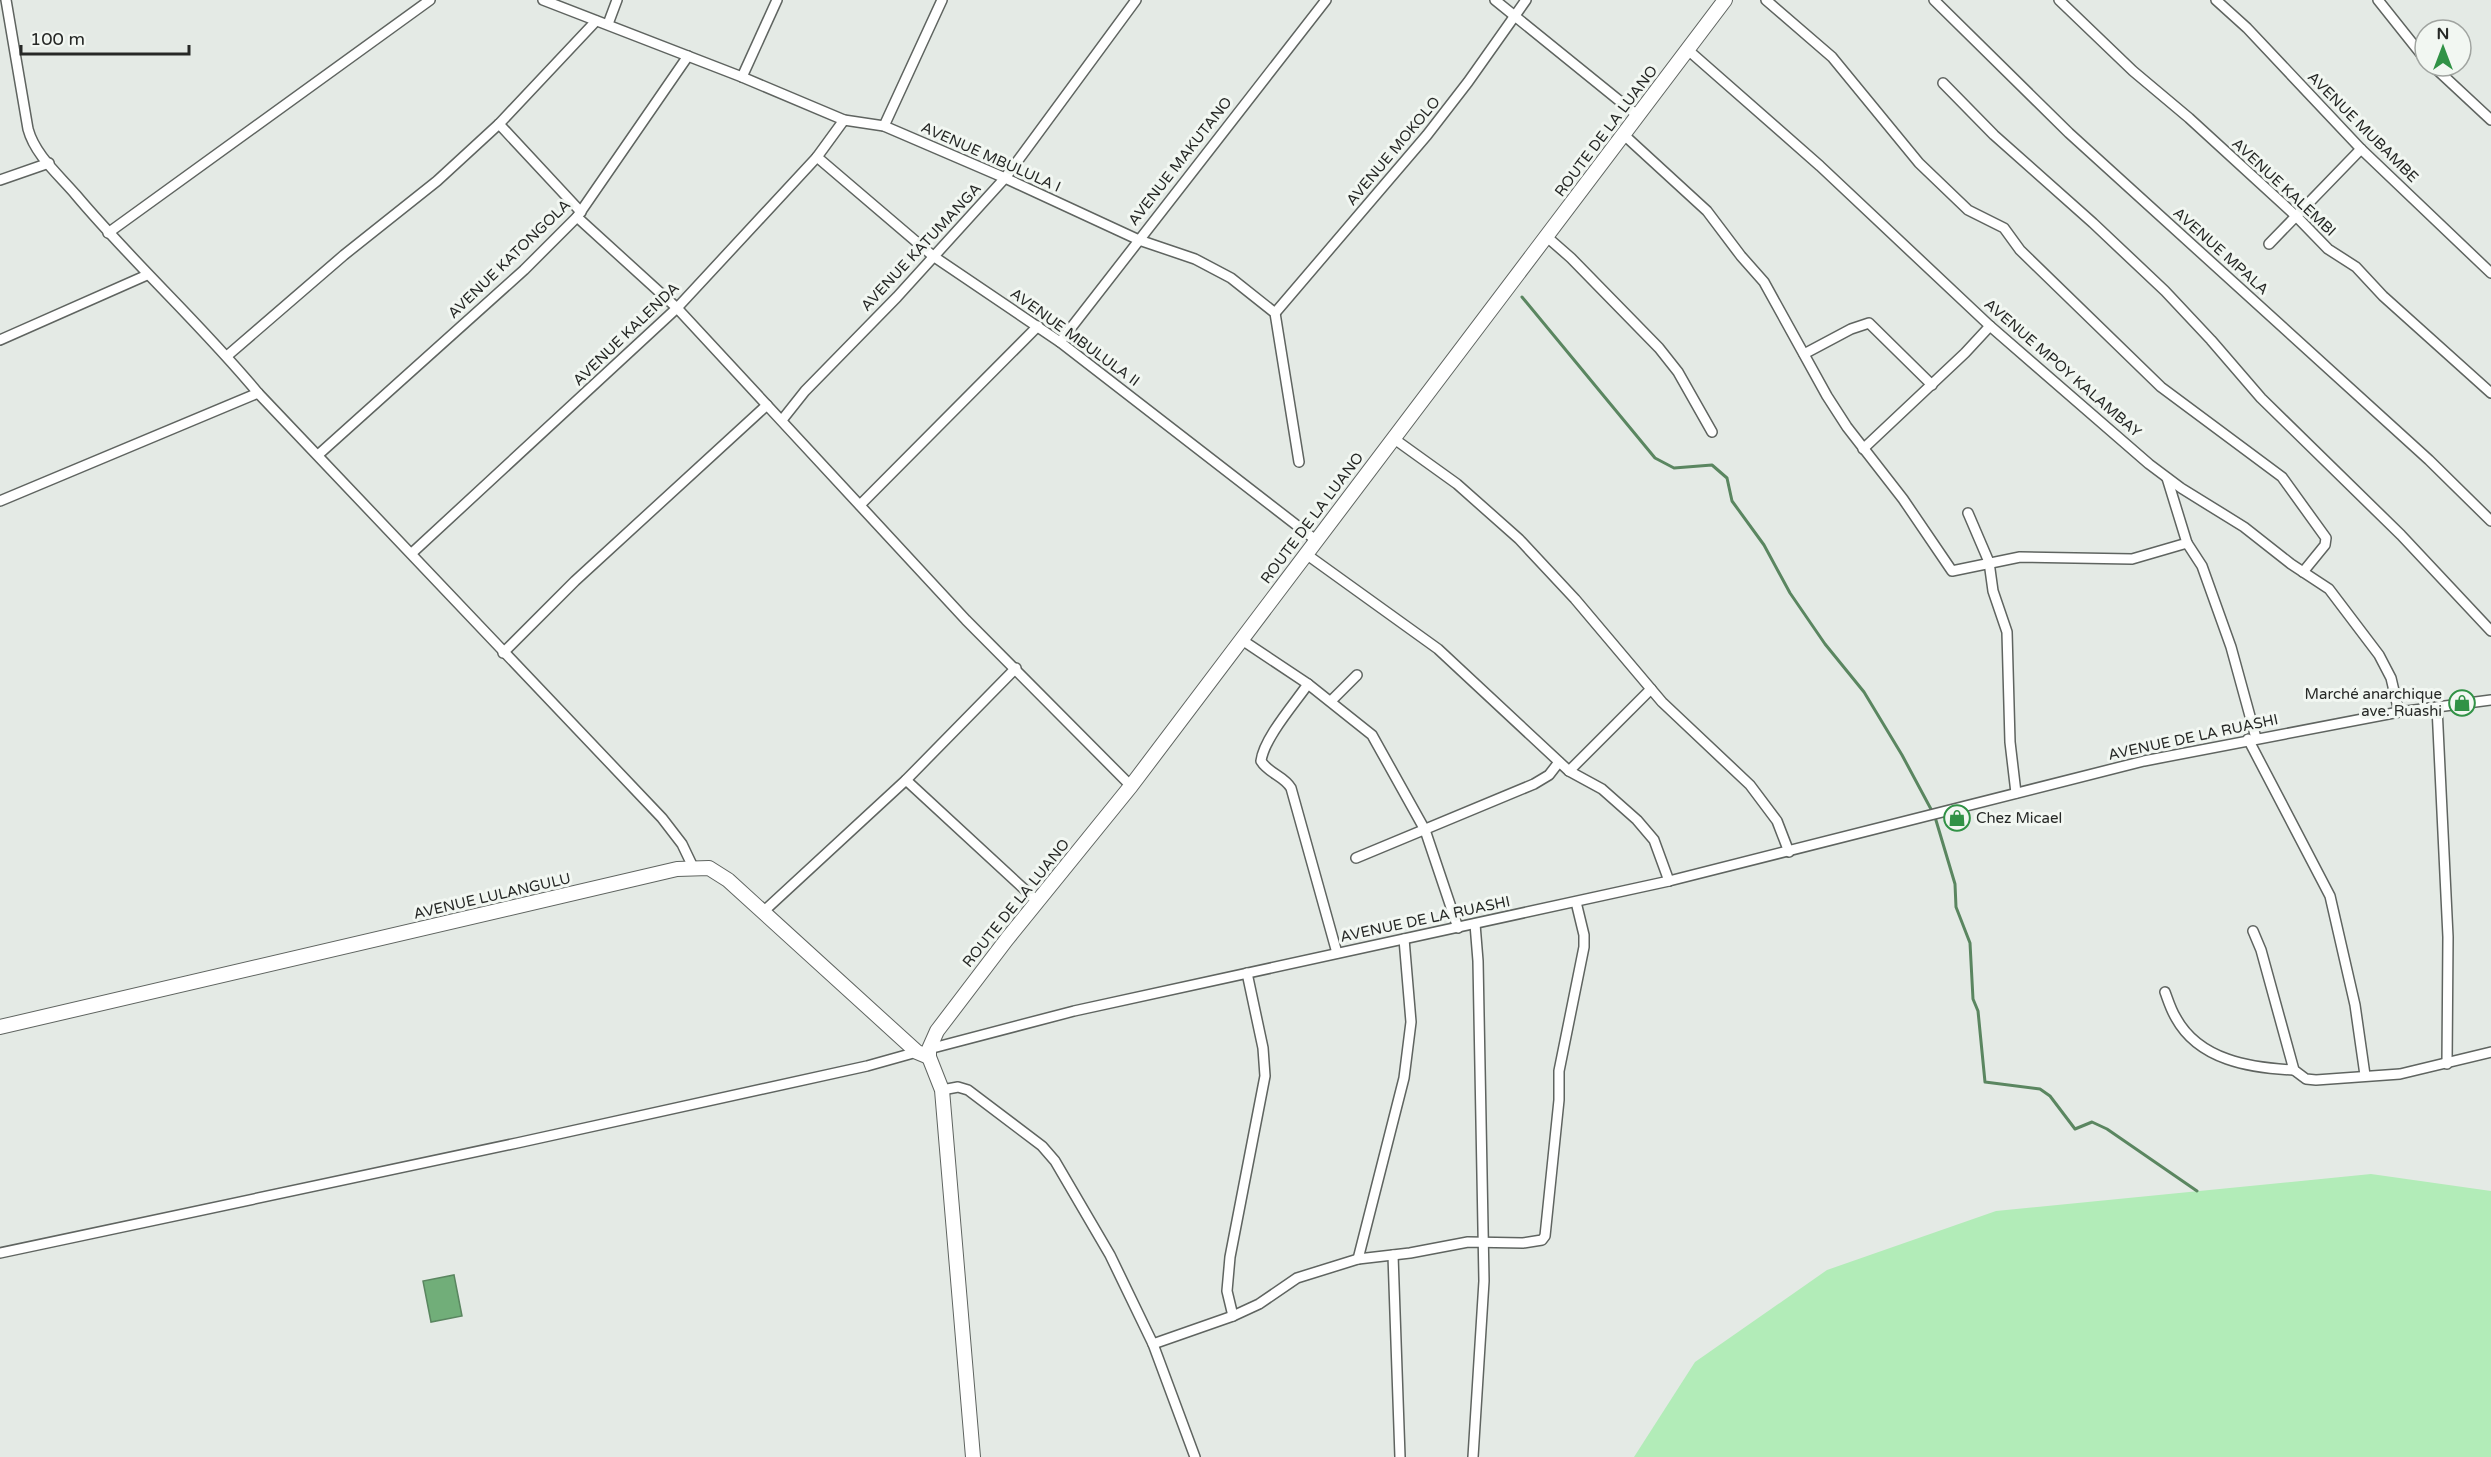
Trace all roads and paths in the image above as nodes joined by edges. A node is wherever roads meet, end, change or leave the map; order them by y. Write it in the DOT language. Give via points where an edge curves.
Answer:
graph roads {
  1 [pos="6,0"];
  2 [pos="430,0"];
  3 [pos="543,0"];
  4 [pos="617,0"];
  5 [pos="777,0"];
  6 [pos="942,0"];
  7 [pos="1136,0"];
  8 [pos="1326,0"];
  9 [pos="1495,0"];
  10 [pos="1526,0"];
  11 [pos="1725,0"];
  12 [pos="1766,0"];
  13 [pos="1934,0"];
  14 [pos="2059,0"];
  15 [pos="2216,0"];
  16 [pos="2378,0"];
  17 [pos="1514,15"];
  18 [pos="596,21"];
  19 [pos="608,24"];
  20 [pos="5,32"];
  21 [pos="2413,43"];
  22 [pos="1688,50"];
  23 [pos="688,56"];
  24 [pos="742,77"];
  25 [pos="2446,78"];
  26 [pos="1942,83"];
  27 [pos="1638,115"];
  28 [pos="844,120"];
  29 [pos="2491,120"];
  30 [pos="499,124"];
  31 [pos="884,126"];
  32 [pos="1623,134"];
  33 [pos="2361,149"];
  34 [pos="817,157"];
  35 [pos="49,163"];
  36 [pos="1005,178"];
  37 [pos="0,180"];
  38 [pos="579,215"];
  39 [pos="2296,216"];
  40 [pos="108,233"];
  41 [pos="1547,237"];
  42 [pos="1138,240"];
  43 [pos="2269,244"];
  44 [pos="933,256"];
  45 [pos="2491,273"];
  46 [pos="147,274"];
  47 [pos="677,308"];
  48 [pos="1275,314"];
  49 [pos="1038,326"];
  50 [pos="1990,326"];
  51 [pos="0,340"];
  52 [pos="1060,342"];
  53 [pos="1804,354"];
  54 [pos="227,356"];
  55 [pos="1932,385"];
  56 [pos="258,393"];
  57 [pos="2491,393"];
  58 [pos="768,405"];
  59 [pos="782,420"];
  60 [pos="1712,432"];
  61 [pos="1392,438"];
  62 [pos="1863,449"];
  63 [pos="318,455"];
  64 [pos="1299,462"];
  65 [pos="2167,477"];
  66 [pos="0,501"];
  67 [pos="860,505"];
  68 [pos="1968,513"];
  69 [pos="2491,520"];
  70 [pos="1317,541"];
  71 [pos="2187,543"];
  72 [pos="412,553"];
  73 [pos="1306,554"];
  74 [pos="1989,562"];
  75 [pos="2303,572"];
  76 [pos="2491,631"];
  77 [pos="1242,640"];
  78 [pos="503,653"];
  79 [pos="1016,668"];
  80 [pos="1357,675"];
  81 [pos="1308,684"];
  82 [pos="1651,689"];
  83 [pos="2491,700"];
  84 [pos="1331,701"];
  85 [pos="2437,707"];
  86 [pos="2399,712"];
  87 [pos="2252,739"];
  88 [pos="1559,762"];
  89 [pos="1569,771"];
  90 [pos="906,780"];
  91 [pos="1131,786"];
  92 [pos="2016,793"];
  93 [pos="1425,830"];
  94 [pos="1789,852"];
  95 [pos="1356,858"];
  96 [pos="693,867"];
  97 [pos="1669,881"];
  98 [pos="1037,901"];
  99 [pos="1576,902"];
  100 [pos="763,912"];
  101 [pos="1475,924"];
  102 [pos="1458,928"];
  103 [pos="2253,931"];
  104 [pos="1404,939"];
  105 [pos="1337,953"];
  106 [pos="1247,973"];
  107 [pos="2165,992"];
  108 [pos="0,1027"];
  109 [pos="925,1052"];
  110 [pos="2491,1052"];
  111 [pos="2447,1064"];
  112 [pos="2294,1070"];
  113 [pos="2365,1075"];
  114 [pos="942,1090"];
  115 [pos="1484,1243"];
  116 [pos="0,1253"];
  117 [pos="1393,1255"];
  118 [pos="1358,1259"];
  119 [pos="1233,1316"];
  120 [pos="1153,1344"];
  121 [pos="973,1457"];
  122 [pos="1196,1457"];
  123 [pos="1400,1457"];
  124 [pos="1473,1457"];
  1 -- 20 [label="street"];
  2 -- 40 [label="street"];
  3 -- 18 [label="street, AVENUE MBULULA I"];
  4 -- 19 [label="street"];
  5 -- 24 [label="street"];
  6 -- 31 [label="street"];
  7 -- 36 [label="street, AVENUE KATUMANGA"];
  8 -- 42 [label="street, AVENUE MAKUTANO"];
  9 -- 17 [label="street"];
  10 -- 17 [label="street, AVENUE MOKOLO"];
  11 -- 22 [label="street, ROUTE DE LA LUANO"];
  12 -- 75 [label="street" via="1832,57 1919,163 1968,210 2004,228 2020,250 2150,377 2282,477 2326,538 2325,545"];
  13 -- 69 [label="street, AVENUE MPALA" via="2069,133"];
  14 -- 39 [label="street, AVENUE KALEMBI"];
  15 -- 33 [label="street, AVENUE MUBAMBE"];
  16 -- 21 [label="street"];
  17 -- 27 [label="street"];
  17 -- 48 [label="street, AVENUE MOKOLO" via="1427,135"];
  18 -- 19 [label="street, AVENUE MBULULA I"];
  18 -- 30 [label="street"];
  19 -- 23 [label="street, AVENUE MBULULA I"];
  20 -- 35 [label="street" via="30,138"];
  22 -- 27 [label="street, ROUTE DE LA LUANO"];
  22 -- 50 [label="street, AVENUE MPOY KALAMBAY" via="1820,166"];
  23 -- 24 [label="street, AVENUE MBULULA I"];
  23 -- 38 [label="street, AVENUE KATONGOLA"];
  24 -- 28 [label="street, AVENUE MBULULA I"];
  25 -- 29 [label="street"];
  26 -- 76 [label="street" via="2164,291 2261,398 2401,535"];
  27 -- 32 [label="street, ROUTE DE LA LUANO"];
  28 -- 31 [label="street, AVENUE MBULULA I"];
  28 -- 34 [label="street, AVENUE KALENDA"];
  30 -- 38 [label="street"];
  30 -- 54 [label="street" via="437,181"];
  31 -- 36 [label="street, AVENUE MBULULA I"];
  32 -- 41 [label="street, ROUTE DE LA LUANO"];
  32 -- 53 [label="street" via="1722,229 1770,292"];
  33 -- 39 [label="street"];
  33 -- 45 [label="street, AVENUE MUBAMBE"];
  34 -- 44 [label="street, AVENUE MBULULA II"];
  34 -- 47 [label="street, AVENUE KALENDA"];
  35 -- 37 [label="street"];
  35 -- 40 [label="street"];
  36 -- 42 [label="street, AVENUE MBULULA I"];
  36 -- 44 [label="street, AVENUE KATUMANGA"];
  38 -- 47 [label="street"];
  38 -- 63 [label="street, AVENUE KATONGOLA" via="508,285"];
  39 -- 43 [label="street"];
  39 -- 57 [label="street, AVENUE KALEMBI"];
  40 -- 46 [label="street"];
  41 -- 60 [label="street" via="1659,348 1678,372"];
  41 -- 61 [label="street, ROUTE DE LA LUANO"];
  42 -- 48 [label="street, AVENUE MBULULA I" via="1214,268"];
  42 -- 52 [label="street, AVENUE MAKUTANO"];
  44 -- 49 [label="street, AVENUE MBULULA II"];
  44 -- 59 [label="street, AVENUE KATUMANGA"];
  46 -- 51 [label="street"];
  46 -- 54 [label="street"];
  47 -- 58 [label="street"];
  47 -- 72 [label="street, AVENUE KALENDA"];
  48 -- 64 [label="street"];
  49 -- 52 [label="street, AVENUE MBULULA II"];
  49 -- 67 [label="street"];
  50 -- 55 [label="street"];
  50 -- 65 [label="street, AVENUE MPOY KALAMBAY"];
  52 -- 70 [label="street, AVENUE MBULULA II"];
  53 -- 55 [label="street" via="1869,323"];
  53 -- 62 [label="street"];
  54 -- 56 [label="street"];
  55 -- 62 [label="street"];
  56 -- 63 [label="street"];
  56 -- 66 [label="street"];
  58 -- 59 [label="street"];
  58 -- 78 [label="street" via="574,581"];
  59 -- 67 [label="street"];
  61 -- 70 [label="street, ROUTE DE LA LUANO"];
  61 -- 82 [label="street" via="1457,484 1519,539"];
  62 -- 74 [label="street" via="1903,499 1948,569 1968,570"];
  63 -- 72 [label="street"];
  65 -- 71 [label="street"];
  65 -- 75 [label="street, AVENUE MPOY KALAMBAY"];
  67 -- 79 [label="street"];
  68 -- 74 [label="street"];
  70 -- 73 [label="street, ROUTE DE LA LUANO"];
  71 -- 74 [label="street" via="2132,559 2024,557"];
  71 -- 87 [label="street" via="2202,566 2231,647"];
  72 -- 78 [label="street"];
  73 -- 77 [label="street, ROUTE DE LA LUANO"];
  73 -- 88 [label="street" via="1438,649"];
  74 -- 92 [label="street" via="1993,591 2007,632 2010,742"];
  75 -- 86 [label="street, AVENUE MPOY KALAMBAY" via="2329,589 2379,655 2391,678"];
  77 -- 81 [label="street"];
  77 -- 91 [label="street, ROUTE DE LA LUANO"];
  78 -- 96 [label="street" via="662,818 682,844"];
  79 -- 90 [label="street"];
  79 -- 91 [label="street"];
  80 -- 84 [label="street"];
  81 -- 84 [label="street"];
  81 -- 105 [label="street" via="1264,750 1262,761 1291,788"];
  82 -- 89 [label="street"];
  82 -- 94 [label="street" via="1755,791 1777,821"];
  83 -- 85 [label="street, AVENUE DE LA RUASHI"];
  84 -- 93 [label="street" via="1372,735"];
  85 -- 86 [label="street, AVENUE DE LA RUASHI"];
  85 -- 111 [label="street" via="2448,938"];
  86 -- 87 [label="street, AVENUE DE LA RUASHI"];
  87 -- 92 [label="street, AVENUE DE LA RUASHI"];
  87 -- 113 [label="street" via="2330,896 2355,1005"];
  88 -- 89 [label="street"];
  88 -- 93 [label="street" via="1549,775 1534,784"];
  89 -- 97 [label="street" via="1602,789 1647,828"];
  90 -- 98 [label="street"];
  90 -- 100 [label="street"];
  91 -- 98 [label="street, ROUTE DE LA LUANO"];
  92 -- 94 [label="street, AVENUE DE LA RUASHI"];
  93 -- 95 [label="street"];
  93 -- 102 [label="street"];
  94 -- 97 [label="street, AVENUE DE LA RUASHI"];
  96 -- 100 [label="street, AVENUE LULANGULU" via="721,874"];
  96 -- 108 [label="street, AVENUE LULANGULU"];
  97 -- 99 [label="street, AVENUE DE LA RUASHI"];
  98 -- 109 [label="street, ROUTE DE LA LUANO"];
  99 -- 101 [label="street, AVENUE DE LA RUASHI"];
  99 -- 115 [label="street" via="1584,946 1559,1071 1545,1236 1538,1242"];
  100 -- 109 [label="street, AVENUE LULANGULU"];
  101 -- 102 [label="street, AVENUE DE LA RUASHI"];
  101 -- 115 [label="street"];
  102 -- 104 [label="street, AVENUE DE LA RUASHI"];
  103 -- 112 [label="street"];
  104 -- 105 [label="street, AVENUE DE LA RUASHI"];
  104 -- 118 [label="street" via="1411,1022 1409,1049"];
  105 -- 106 [label="street, AVENUE DE LA RUASHI"];
  106 -- 109 [label="street, AVENUE DE LA RUASHI" via="1074,1011"];
  106 -- 119 [label="street" via="1265,1076 1230,1257 1227,1292"];
  107 -- 112 [label="street" via="2176,1018 2199,1044 2225,1059 2248,1066"];
  109 -- 114 [label="street"];
  109 -- 116 [label="street, AVENUE DE LA RUASHI"];
  110 -- 111 [label="street"];
  111 -- 113 [label="street" via="2400,1074"];
  112 -- 113 [label="street" via="2316,1080"];
  114 -- 120 [label="street" via="968,1090 1055,1161 1110,1255"];
  114 -- 121 [label="street"];
  115 -- 117 [label="street" via="1460,1243"];
  115 -- 124 [label="street"];
  117 -- 118 [label="street"];
  117 -- 123 [label="street"];
  118 -- 119 [label="street" via="1298,1278"];
  119 -- 120 [label="street"];
  120 -- 122 [label="street"];
}
